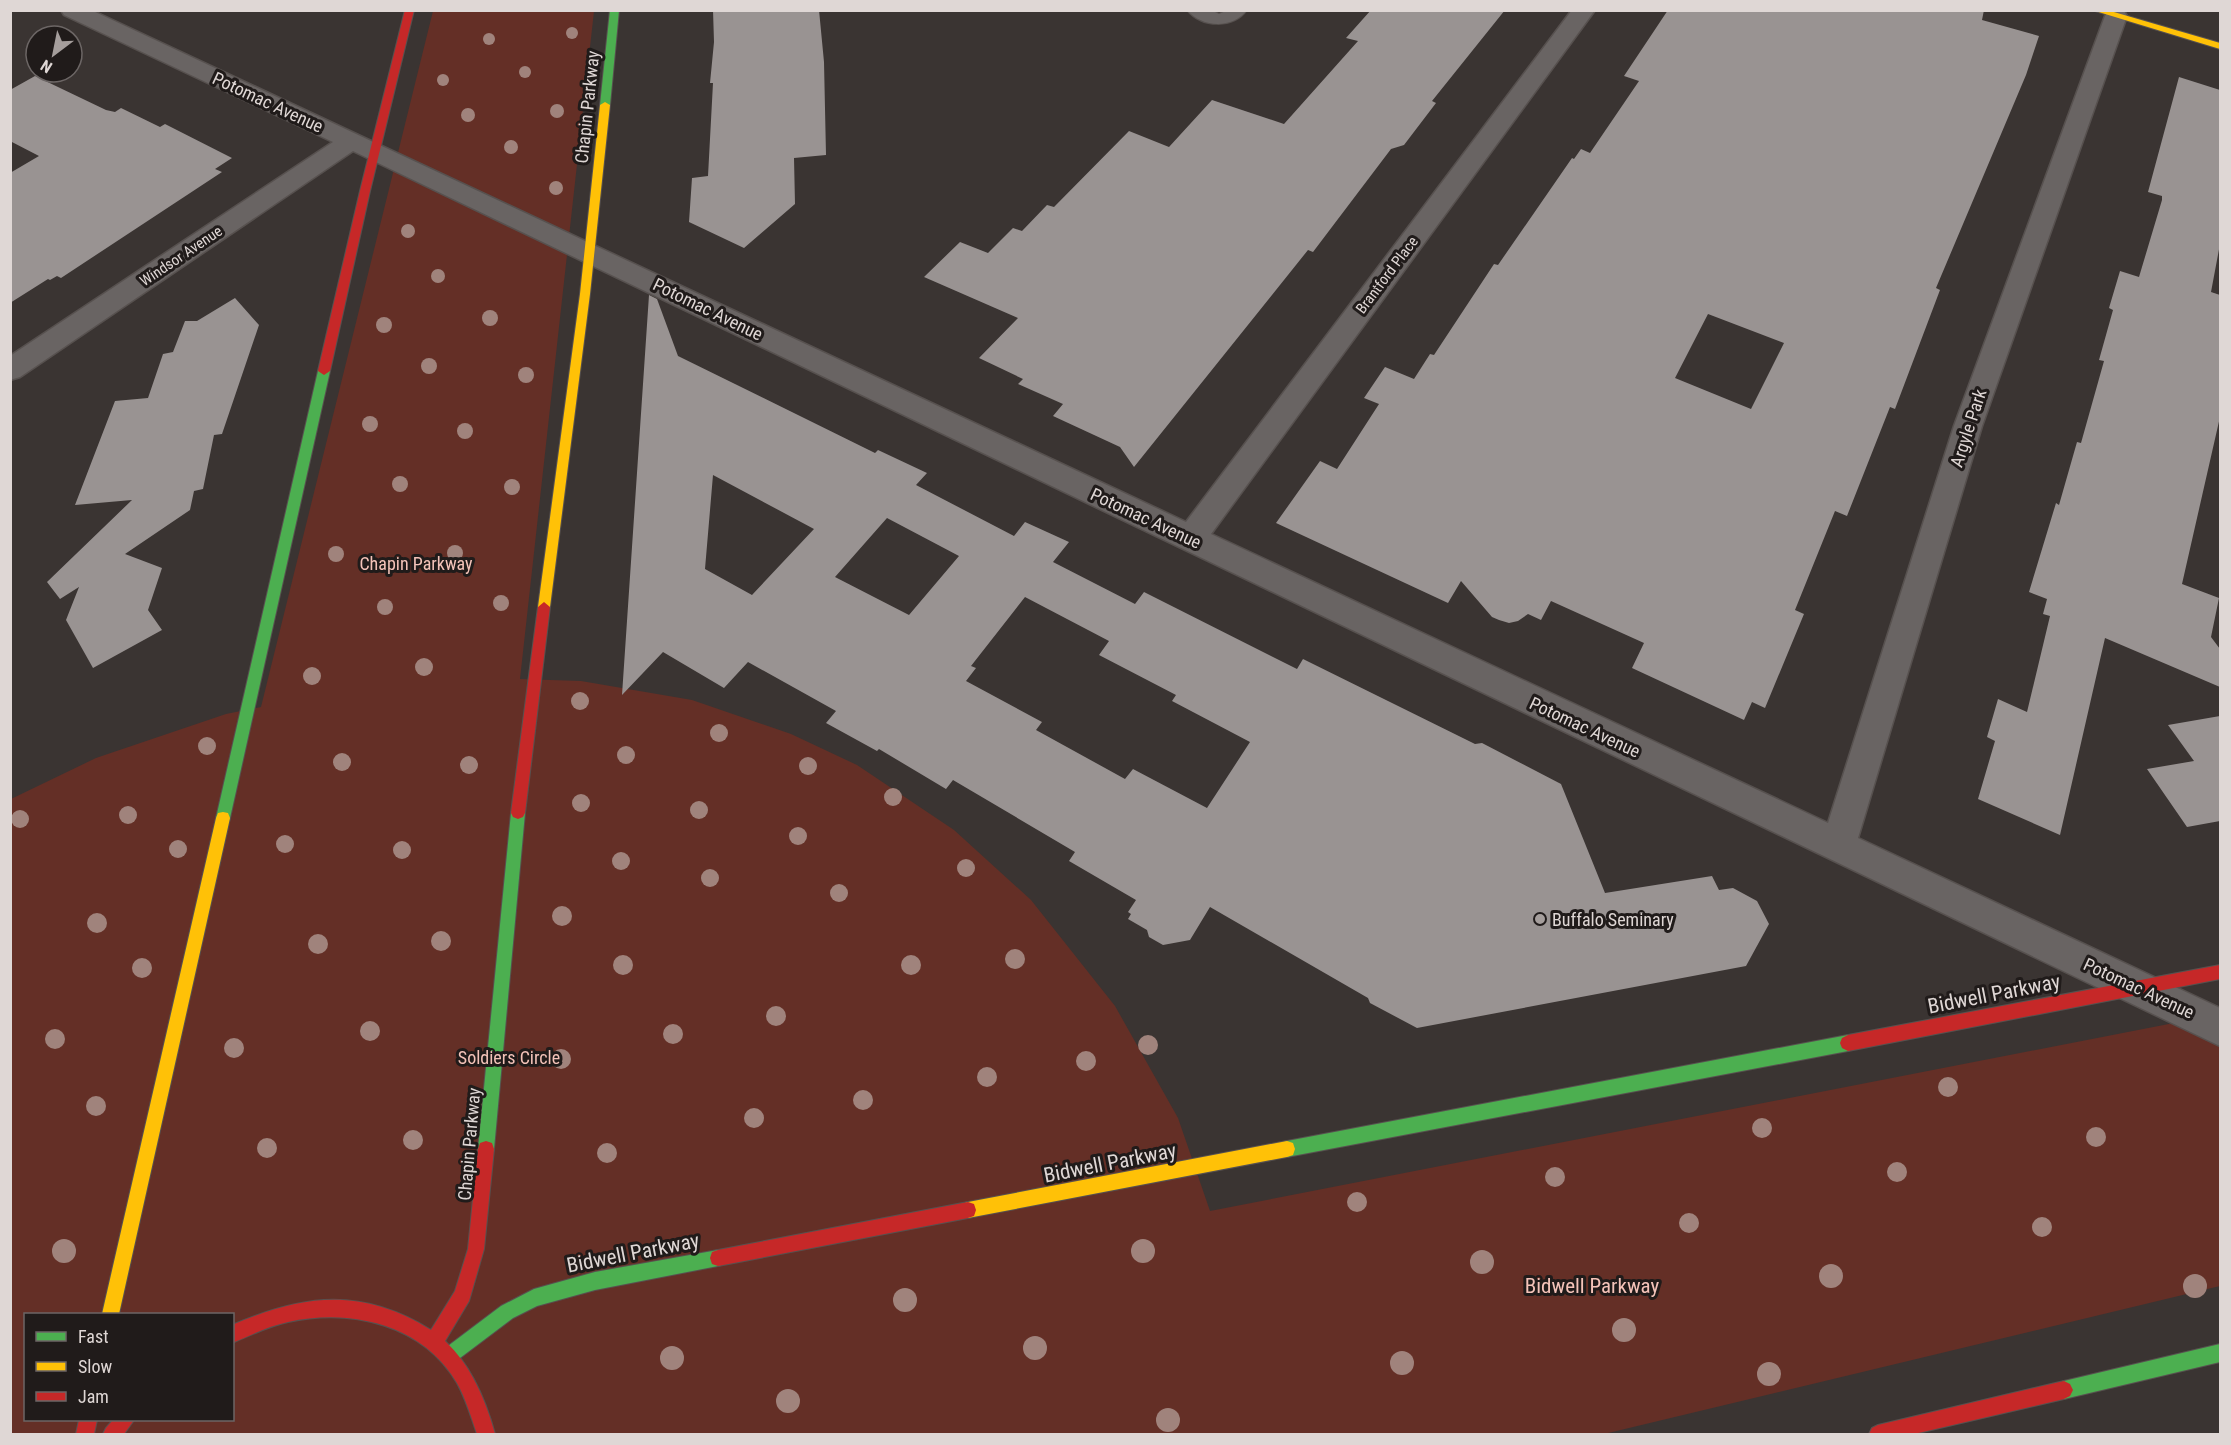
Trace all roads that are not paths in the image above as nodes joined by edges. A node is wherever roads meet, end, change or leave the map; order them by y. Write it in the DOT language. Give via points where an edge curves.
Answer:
graph roads {
  1 [pos="72,10"];
  2 [pos="411,10"];
  3 [pos="615,10"];
  4 [pos="1195,10"];
  5 [pos="1239,10"];
  6 [pos="1584,10"];
  7 [pos="2106,13"];
  8 [pos="2220,46"];
  9 [pos="363,146"];
  10 [pos="589,252"];
  11 [pos="10,370"];
  12 [pos="1190,539"];
  13 [pos="1838,846"];
  14 [pos="2220,972"];
  15 [pos="2136,987"];
  16 [pos="2220,1027"];
  17 [pos="110,1313"];
  18 [pos="234,1333"];
  19 [pos="434,1342"];
  20 [pos="2220,1353"];
  21 [pos="450,1355"];
  22 [pos="123,1421"];
  23 [pos="112,1434"];
  24 [pos="486,1434"];
  25 [pos="1878,1434"];
  1 -- 9 [label="street, Potomac Avenue"];
  2 -- 9 [label="street"];
  3 -- 10 [label="street, Chapin Parkway"];
  4 -- 5 [label="lane" via="1227,20"];
  6 -- 12 [label="street, Brantford Place"];
  7 -- 8 [label="street"];
  7 -- 13 [label="street, Argyle Park" via="1968,426"];
  9 -- 10 [label="street, Potomac Avenue"];
  9 -- 11 [label="street, Windsor Avenue"];
  9 -- 17 [label="street"];
  10 -- 12 [label="street, Potomac Avenue"];
  10 -- 19 [label="street, Chapin Parkway" via="520,789 477,1239 463,1295"];
  12 -- 13 [label="street, Potomac Avenue"];
  13 -- 15 [label="street, Potomac Avenue"];
  14 -- 15 [label="street, Bidwell Parkway"];
  15 -- 16 [label="street, Potomac Avenue"];
  15 -- 21 [label="street, Bidwell Parkway" via="595,1281 534,1298 507,1312"];
  18 -- 19 [label="street" via="263,1320 296,1312 348,1308 385,1315"];
  19 -- 21 [label="street"];
  20 -- 25 [label="street"];
  21 -- 24 [label="street" via="470,1386"];
  22 -- 23 [label="street"];
}
